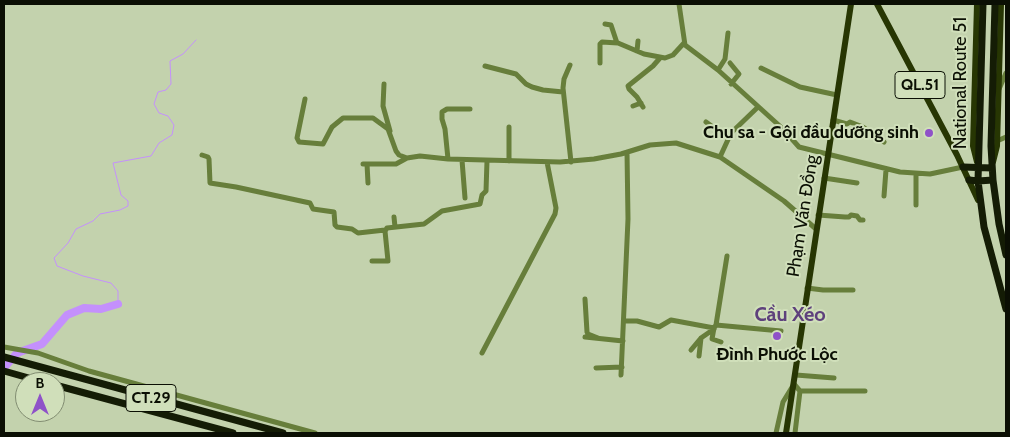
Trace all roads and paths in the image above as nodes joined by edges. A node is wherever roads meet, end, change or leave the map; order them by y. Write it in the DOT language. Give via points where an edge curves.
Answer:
graph roads {
  1 [pos="679,4"];
  2 [pos="851,4"];
  3 [pos="877,4"];
  4 [pos="977,4"];
  5 [pos="983,4"];
  6 [pos="995,4"];
  7 [pos="1001,4"];
  8 [pos="605,24"];
  9 [pos="728,33"];
  10 [pos="638,41"];
  11 [pos="617,43"];
  12 [pos="684,43"];
  13 [pos="637,51"];
  14 [pos="660,58"];
  15 [pos="600,63"];
  16 [pos="730,63"];
  17 [pos="570,65"];
  18 [pos="485,66"];
  19 [pos="762,68"];
  20 [pos="718,70"];
  21 [pos="1006,73"];
  22 [pos="384,84"];
  23 [pos="732,84"];
  24 [pos="998,90"];
  25 [pos="564,92"];
  26 [pos="836,95"];
  27 [pos="630,98"];
  28 [pos="305,99"];
  29 [pos="641,104"];
  30 [pos="633,106"];
  31 [pos="758,107"];
  32 [pos="470,109"];
  33 [pos="833,120"];
  34 [pos="706,122"];
  35 [pos="508,126"];
  36 [pos="390,131"];
  37 [pos="1006,137"];
  38 [pos="728,138"];
  39 [pos="997,141"];
  40 [pos="884,142"];
  41 [pos="627,152"];
  42 [pos="828,154"];
  43 [pos="202,155"];
  44 [pos="720,157"];
  45 [pos="407,158"];
  46 [pos="448,159"];
  47 [pos="462,160"];
  48 [pos="487,161"];
  49 [pos="509,161"];
  50 [pos="548,162"];
  51 [pos="571,162"];
  52 [pos="963,168"];
  53 [pos="978,168"];
  54 [pos="992,168"];
  55 [pos="886,170"];
  56 [pos="916,174"];
  57 [pos="824,178"];
  58 [pos="969,180"];
  59 [pos="993,180"];
  60 [pos="978,181"];
  61 [pos="368,183"];
  62 [pos="857,183"];
  63 [pos="884,196"];
  64 [pos="465,198"];
  65 [pos="916,205"];
  66 [pos="818,215"];
  67 [pos="982,216"];
  68 [pos="394,217"];
  69 [pos="863,220"];
  70 [pos="1002,224"];
  71 [pos="395,228"];
  72 [pos="816,229"];
  73 [pos="385,230"];
  74 [pos="1006,255"];
  75 [pos="727,256"];
  76 [pos="372,261"];
  77 [pos="807,288"];
  78 [pos="853,290"];
  79 [pos="585,299"];
  80 [pos="1006,308"];
  81 [pos="624,321"];
  82 [pos="715,327"];
  83 [pos="781,331"];
  84 [pos="584,338"];
  85 [pos="598,338"];
  86 [pos="701,338"];
  87 [pos="624,340"];
  88 [pos="721,342"];
  89 [pos="6,347"];
  90 [pos="691,350"];
  91 [pos="482,353"];
  92 [pos="699,356"];
  93 [pos="4,358"];
  94 [pos="622,367"];
  95 [pos="596,368"];
  96 [pos="621,375"];
  97 [pos="796,375"];
  98 [pos="834,378"];
  99 [pos="794,384"];
  100 [pos="65,388"];
  101 [pos="800,391"];
  102 [pos="865,391"];
  103 [pos="233,433"];
  104 [pos="283,433"];
  105 [pos="316,433"];
  106 [pos="776,433"];
  107 [pos="786,433"];
  108 [pos="795,433"];
  1 -- 12 [label="street"];
  2 -- 26 [label="main road, Phạm Văn Đồng"];
  3 -- 52 [label="main road, QL.51"];
  4 -- 53 [label="main road, National Route 51 / QL.51" via="973,146"];
  5 -- 53 [label="highway, QL.51"];
  6 -- 54 [label="highway"];
  7 -- 24 [label="main road, National Route 51"];
  8 -- 11 [label="street" via="613,28"];
  9 -- 20 [label="street" via="725,59"];
  10 -- 13 [label="street"];
  11 -- 13 [label="street"];
  11 -- 15 [label="street" via="600,43"];
  12 -- 14 [label="street" via="673,55"];
  12 -- 20 [label="street"];
  13 -- 14 [label="street"];
  14 -- 29 [label="street" via="628,86"];
  16 -- 23 [label="street" via="739,74"];
  17 -- 25 [label="street" via="564,79"];
  18 -- 25 [label="street" via="516,74 526,84 543,90"];
  19 -- 26 [label="street" via="800,87"];
  20 -- 23 [label="street"];
  21 -- 24 [label="street"];
  22 -- 36 [label="street" via="383,106"];
  23 -- 31 [label="street"];
  24 -- 39 [label="main road, National Route 51"];
  25 -- 51 [label="street"];
  26 -- 33 [label="main road, Phạm Văn Đồng"];
  27 -- 29 [label="street"];
  28 -- 36 [label="street" via="297,138 300,142 323,144 332,127 343,118 376,118"];
  29 -- 30 [label="street"];
  31 -- 38 [label="street"];
  31 -- 42 [label="street" via="800,147"];
  32 -- 46 [label="street" via="442,112"];
  33 -- 40 [label="street" via="850,122"];
  33 -- 42 [label="main road, Phạm Văn Đồng"];
  34 -- 38 [label="street"];
  35 -- 49 [label="street"];
  36 -- 45 [label="street" via="396,151"];
  37 -- 39 [label="street"];
  38 -- 44 [label="street"];
  39 -- 54 [label="main road, National Route 51"];
  41 -- 44 [label="street" via="650,145 676,143"];
  41 -- 51 [label="street"];
  41 -- 81 [label="street"];
  42 -- 55 [label="street"];
  42 -- 57 [label="main road, Phạm Văn Đồng"];
  43 -- 73 [label="street" via="209,159 210,183 310,203 313,209 334,212 336,227 358,232"];
  44 -- 72 [label="street" via="784,201"];
  45 -- 46 [label="street"];
  45 -- 61 [label="street" via="396,164 365,164"];
  46 -- 47 [label="street"];
  47 -- 48 [label="street"];
  47 -- 64 [label="street"];
  48 -- 49 [label="street"];
  48 -- 71 [label="street" via="486,191 480,204 442,211 424,224"];
  49 -- 50 [label="street"];
  50 -- 51 [label="street"];
  50 -- 91 [label="street" via="555,214"];
  52 -- 53 [label="highway"];
  52 -- 56 [label="street"];
  52 -- 58 [label="main road, QL.51"];
  53 -- 54 [label="highway"];
  53 -- 60 [label="highway, National Route 51 / QL.51"];
  54 -- 59 [label="highway"];
  55 -- 56 [label="street"];
  55 -- 63 [label="street"];
  56 -- 65 [label="street"];
  57 -- 62 [label="street"];
  57 -- 66 [label="main road, Phạm Văn Đồng"];
  58 -- 60 [label="highway"];
  58 -- 67 [label="main road, QL.51"];
  59 -- 60 [label="highway"];
  59 -- 70 [label="highway"];
  60 -- 67 [label="highway, National Route 51 / QL.51"];
  66 -- 69 [label="street" via="856,216"];
  66 -- 72 [label="main road, Phạm Văn Đồng"];
  67 -- 80 [label="highway, National Route 51 / QL.51"];
  68 -- 71 [label="street"];
  70 -- 74 [label="highway"];
  71 -- 73 [label="street"];
  72 -- 77 [label="main road, Phạm Văn Đồng"];
  73 -- 76 [label="street" via="388,260"];
  75 -- 82 [label="street"];
  77 -- 78 [label="street"];
  77 -- 97 [label="main road, Phạm Văn Đồng"];
  79 -- 85 [label="street" via="587,332"];
  81 -- 82 [label="street" via="660,327 671,320"];
  81 -- 87 [label="street"];
  82 -- 83 [label="street"];
  82 -- 86 [label="street"];
  82 -- 88 [label="street" via="712,339"];
  84 -- 85 [label="street"];
  85 -- 87 [label="street"];
  86 -- 90 [label="street"];
  86 -- 92 [label="street"];
  87 -- 94 [label="street"];
  89 -- 105 [label="street"];
  93 -- 104 [label="highway, CT.29"];
  94 -- 95 [label="street"];
  94 -- 96 [label="street"];
  97 -- 98 [label="street"];
  97 -- 99 [label="main road, Phạm Văn Đồng"];
  99 -- 101 [label="street"];
  99 -- 106 [label="street" via="784,402"];
  99 -- 107 [label="main road, Phạm Văn Đồng"];
  100 -- 103 [label="highway, CT.29"];
  101 -- 102 [label="street"];
  101 -- 108 [label="street"];
}
